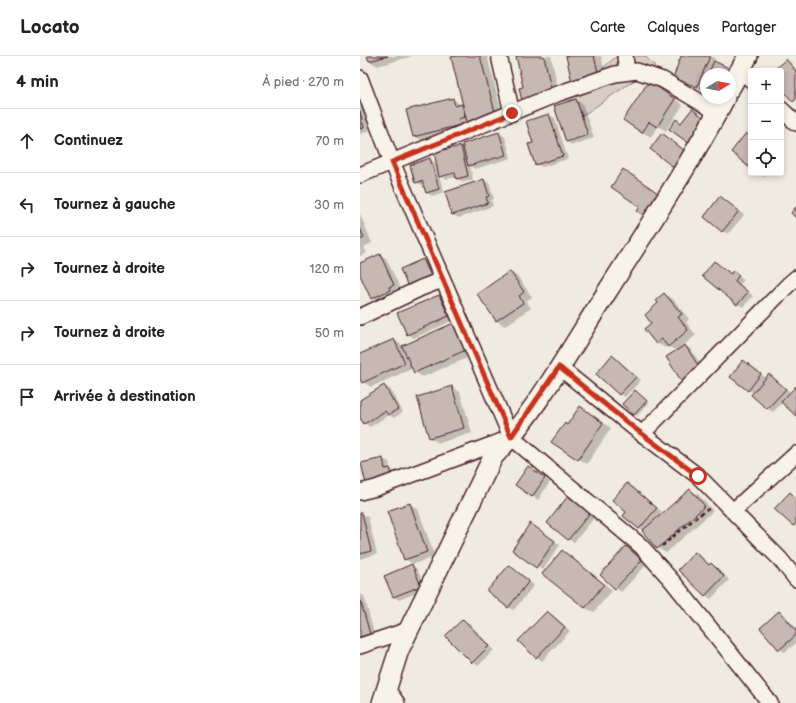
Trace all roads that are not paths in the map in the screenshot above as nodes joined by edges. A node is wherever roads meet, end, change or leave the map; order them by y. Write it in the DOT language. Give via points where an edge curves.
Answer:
graph roads {
  1 [pos="499,56"];
  2 [pos="625,56"];
  3 [pos="746,69"];
  4 [pos="627,72"];
  5 [pos="360,78"];
  6 [pos="736,81"];
  7 [pos="721,105"];
  8 [pos="784,112"];
  9 [pos="512,113"];
  10 [pos="796,123"];
  11 [pos="392,162"];
  12 [pos="360,175"];
  13 [pos="796,278"];
  14 [pos="442,280"];
  15 [pos="360,317"];
  16 [pos="559,367"];
  17 [pos="642,434"];
  18 [pos="511,437"];
  19 [pos="796,454"];
  20 [pos="360,492"];
  21 [pos="733,511"];
  22 [pos="796,579"];
  23 [pos="408,630"];
  24 [pos="360,646"];
  25 [pos="389,698"];
  26 [pos="770,703"];
  1 -- 9 [label="street"];
  2 -- 4 [label="street"];
  3 -- 6 [label="street"];
  4 -- 7 [label="street" via="637,71 663,80"];
  4 -- 9 [label="street" via="572,89"];
  5 -- 11 [label="street"];
  7 -- 16 [label="street" via="678,179"];
  8 -- 10 [label="street"];
  9 -- 11 [label="street"];
  11 -- 12 [label="street"];
  11 -- 14 [label="street"];
  13 -- 17 [label="street"];
  14 -- 15 [label="street"];
  14 -- 18 [label="street"];
  16 -- 17 [label="street"];
  16 -- 18 [label="street"];
  17 -- 21 [label="street" via="698,476"];
  18 -- 20 [label="street"];
  18 -- 23 [label="street" via="493,457"];
  18 -- 26 [label="street" via="641,546"];
  19 -- 21 [label="street"];
  21 -- 22 [label="street"];
  23 -- 24 [label="street"];
  23 -- 25 [label="street" via="399,650"];
}
